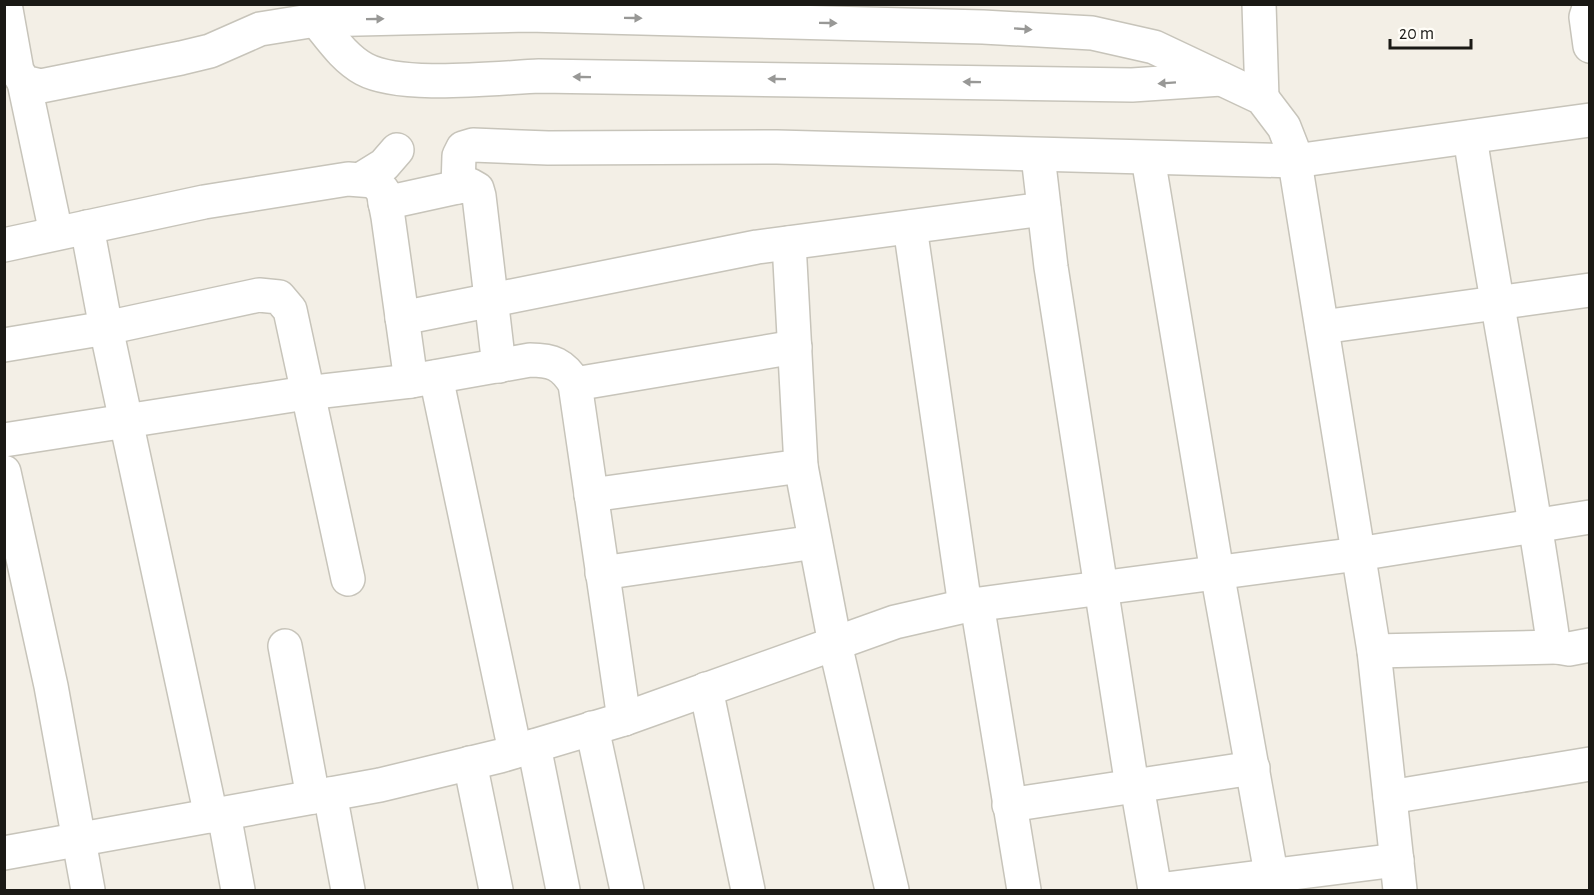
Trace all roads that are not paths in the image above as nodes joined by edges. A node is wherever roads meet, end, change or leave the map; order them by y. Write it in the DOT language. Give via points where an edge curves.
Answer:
graph roads {
  1 [pos="5,4"];
  2 [pos="1259,4"];
  3 [pos="1590,5"];
  4 [pos="316,20"];
  5 [pos="1590,46"];
  6 [pos="1226,79"];
  7 [pos="24,82"];
  8 [pos="1262,98"];
  9 [pos="1590,120"];
  10 [pos="1470,137"];
  11 [pos="397,150"];
  12 [pos="1038,156"];
  13 [pos="1148,158"];
  14 [pos="1294,161"];
  15 [pos="363,178"];
  16 [pos="458,187"];
  17 [pos="385,203"];
  18 [pos="1044,209"];
  19 [pos="87,227"];
  20 [pos="910,227"];
  21 [pos="56,233"];
  22 [pos="789,243"];
  23 [pos="4,245"];
  24 [pos="1590,290"];
  25 [pos="491,300"];
  26 [pos="1496,303"];
  27 [pos="402,318"];
  28 [pos="1322,327"];
  29 [pos="105,328"];
  30 [pos="4,345"];
  31 [pos="795,347"];
  32 [pos="499,366"];
  33 [pos="424,379"];
  34 [pos="575,384"];
  35 [pos="306,393"];
  36 [pos="127,421"];
  37 [pos="4,440"];
  38 [pos="801,466"];
  39 [pos="4,472"];
  40 [pos="591,495"];
  41 [pos="1590,518"];
  42 [pos="1537,525"];
  43 [pos="815,542"];
  44 [pos="1358,554"];
  45 [pos="1217,572"];
  46 [pos="602,573"];
  47 [pos="348,579"];
  48 [pos="1101,587"];
  49 [pos="971,605"];
  50 [pos="835,644"];
  51 [pos="1590,645"];
  52 [pos="285,646"];
  53 [pos="1557,647"];
  54 [pos="1374,651"];
  55 [pos="706,690"];
  56 [pos="624,719"];
  57 [pos="592,728"];
  58 [pos="524,748"];
  59 [pos="470,763"];
  60 [pos="1590,764"];
  61 [pos="1253,768"];
  62 [pos="1135,786"];
  63 [pos="322,796"];
  64 [pos="1390,797"];
  65 [pos="1009,805"];
  66 [pos="218,815"];
  67 [pos="78,841"];
  68 [pos="4,853"];
  69 [pos="1399,875"];
  70 [pos="1274,884"];
  71 [pos="88,891"];
  72 [pos="238,891"];
  73 [pos="348,891"];
  74 [pos="496,891"];
  75 [pos="563,891"];
  76 [pos="627,891"];
  77 [pos="748,891"];
  78 [pos="892,891"];
  79 [pos="1024,891"];
  80 [pos="1157,891"];
  1 -- 7 [label="street" via="17,71"];
  2 -- 8 [label="street"];
  3 -- 5 [label="street" via="1586,17"];
  4 -- 6 [label="street, one-way" via="528,15 1081,33 1154,47"];
  6 -- 4 [label="street, one-way" via="1132,86 386,77 365,69 344,54"];
  4 -- 7 [label="street" via="271,26 210,51 80,80 41,86"];
  6 -- 8 [label="street"];
  7 -- 21 [label="street"];
  8 -- 14 [label="street" via="1284,127"];
  9 -- 10 [label="street"];
  10 -- 14 [label="street"];
  10 -- 26 [label="street"];
  11 -- 15 [label="street" via="384,165"];
  12 -- 13 [label="street"];
  12 -- 16 [label="street" via="777,147 472,145 463,148 459,156"];
  12 -- 18 [label="street"];
  13 -- 14 [label="street"];
  13 -- 45 [label="street"];
  14 -- 28 [label="street"];
  15 -- 17 [label="street" via="374,181"];
  15 -- 19 [label="street" via="204,202"];
  16 -- 17 [label="street"];
  16 -- 25 [label="street" via="470,185 477,189"];
  17 -- 27 [label="street"];
  18 -- 20 [label="street"];
  18 -- 48 [label="street"];
  19 -- 21 [label="street"];
  19 -- 29 [label="street"];
  20 -- 22 [label="street"];
  20 -- 49 [label="street"];
  21 -- 23 [label="street"];
  22 -- 25 [label="street"];
  22 -- 31 [label="street"];
  24 -- 26 [label="street"];
  25 -- 27 [label="street"];
  25 -- 32 [label="street"];
  26 -- 28 [label="street"];
  26 -- 42 [label="street"];
  27 -- 33 [label="street"];
  28 -- 44 [label="street"];
  29 -- 30 [label="street"];
  29 -- 35 [label="street" via="259,295 279,297 290,310"];
  29 -- 36 [label="street"];
  31 -- 34 [label="street"];
  31 -- 38 [label="street"];
  32 -- 33 [label="street"];
  32 -- 34 [label="street" via="549,360 566,369"];
  33 -- 35 [label="street"];
  33 -- 58 [label="street"];
  34 -- 40 [label="street"];
  35 -- 36 [label="street"];
  35 -- 47 [label="street"];
  36 -- 37 [label="street"];
  36 -- 66 [label="street"];
  38 -- 40 [label="street"];
  38 -- 43 [label="street"];
  39 -- 67 [label="street" via="51,686"];
  40 -- 46 [label="street"];
  41 -- 42 [label="street"];
  42 -- 44 [label="street"];
  42 -- 53 [label="street"];
  43 -- 46 [label="street"];
  43 -- 50 [label="street"];
  44 -- 45 [label="street"];
  44 -- 54 [label="street"];
  45 -- 48 [label="street"];
  45 -- 61 [label="street"];
  46 -- 56 [label="street"];
  48 -- 49 [label="street"];
  48 -- 62 [label="street"];
  49 -- 50 [label="street" via="895,622"];
  49 -- 65 [label="street"];
  50 -- 55 [label="street"];
  50 -- 78 [label="street"];
  51 -- 53 [label="street"];
  52 -- 63 [label="street"];
  53 -- 54 [label="street"];
  54 -- 64 [label="street"];
  55 -- 56 [label="street"];
  55 -- 77 [label="street"];
  56 -- 57 [label="street"];
  57 -- 58 [label="street"];
  57 -- 76 [label="street"];
  58 -- 59 [label="street"];
  58 -- 75 [label="street"];
  59 -- 63 [label="street"];
  59 -- 74 [label="street"];
  60 -- 64 [label="street"];
  61 -- 62 [label="street"];
  61 -- 70 [label="street"];
  62 -- 65 [label="street"];
  62 -- 80 [label="street"];
  63 -- 66 [label="street"];
  63 -- 73 [label="street"];
  64 -- 69 [label="street"];
  65 -- 79 [label="street"];
  66 -- 67 [label="street"];
  66 -- 72 [label="street"];
  67 -- 68 [label="street"];
  67 -- 71 [label="street"];
  69 -- 70 [label="street"];
  70 -- 80 [label="street"];
}
